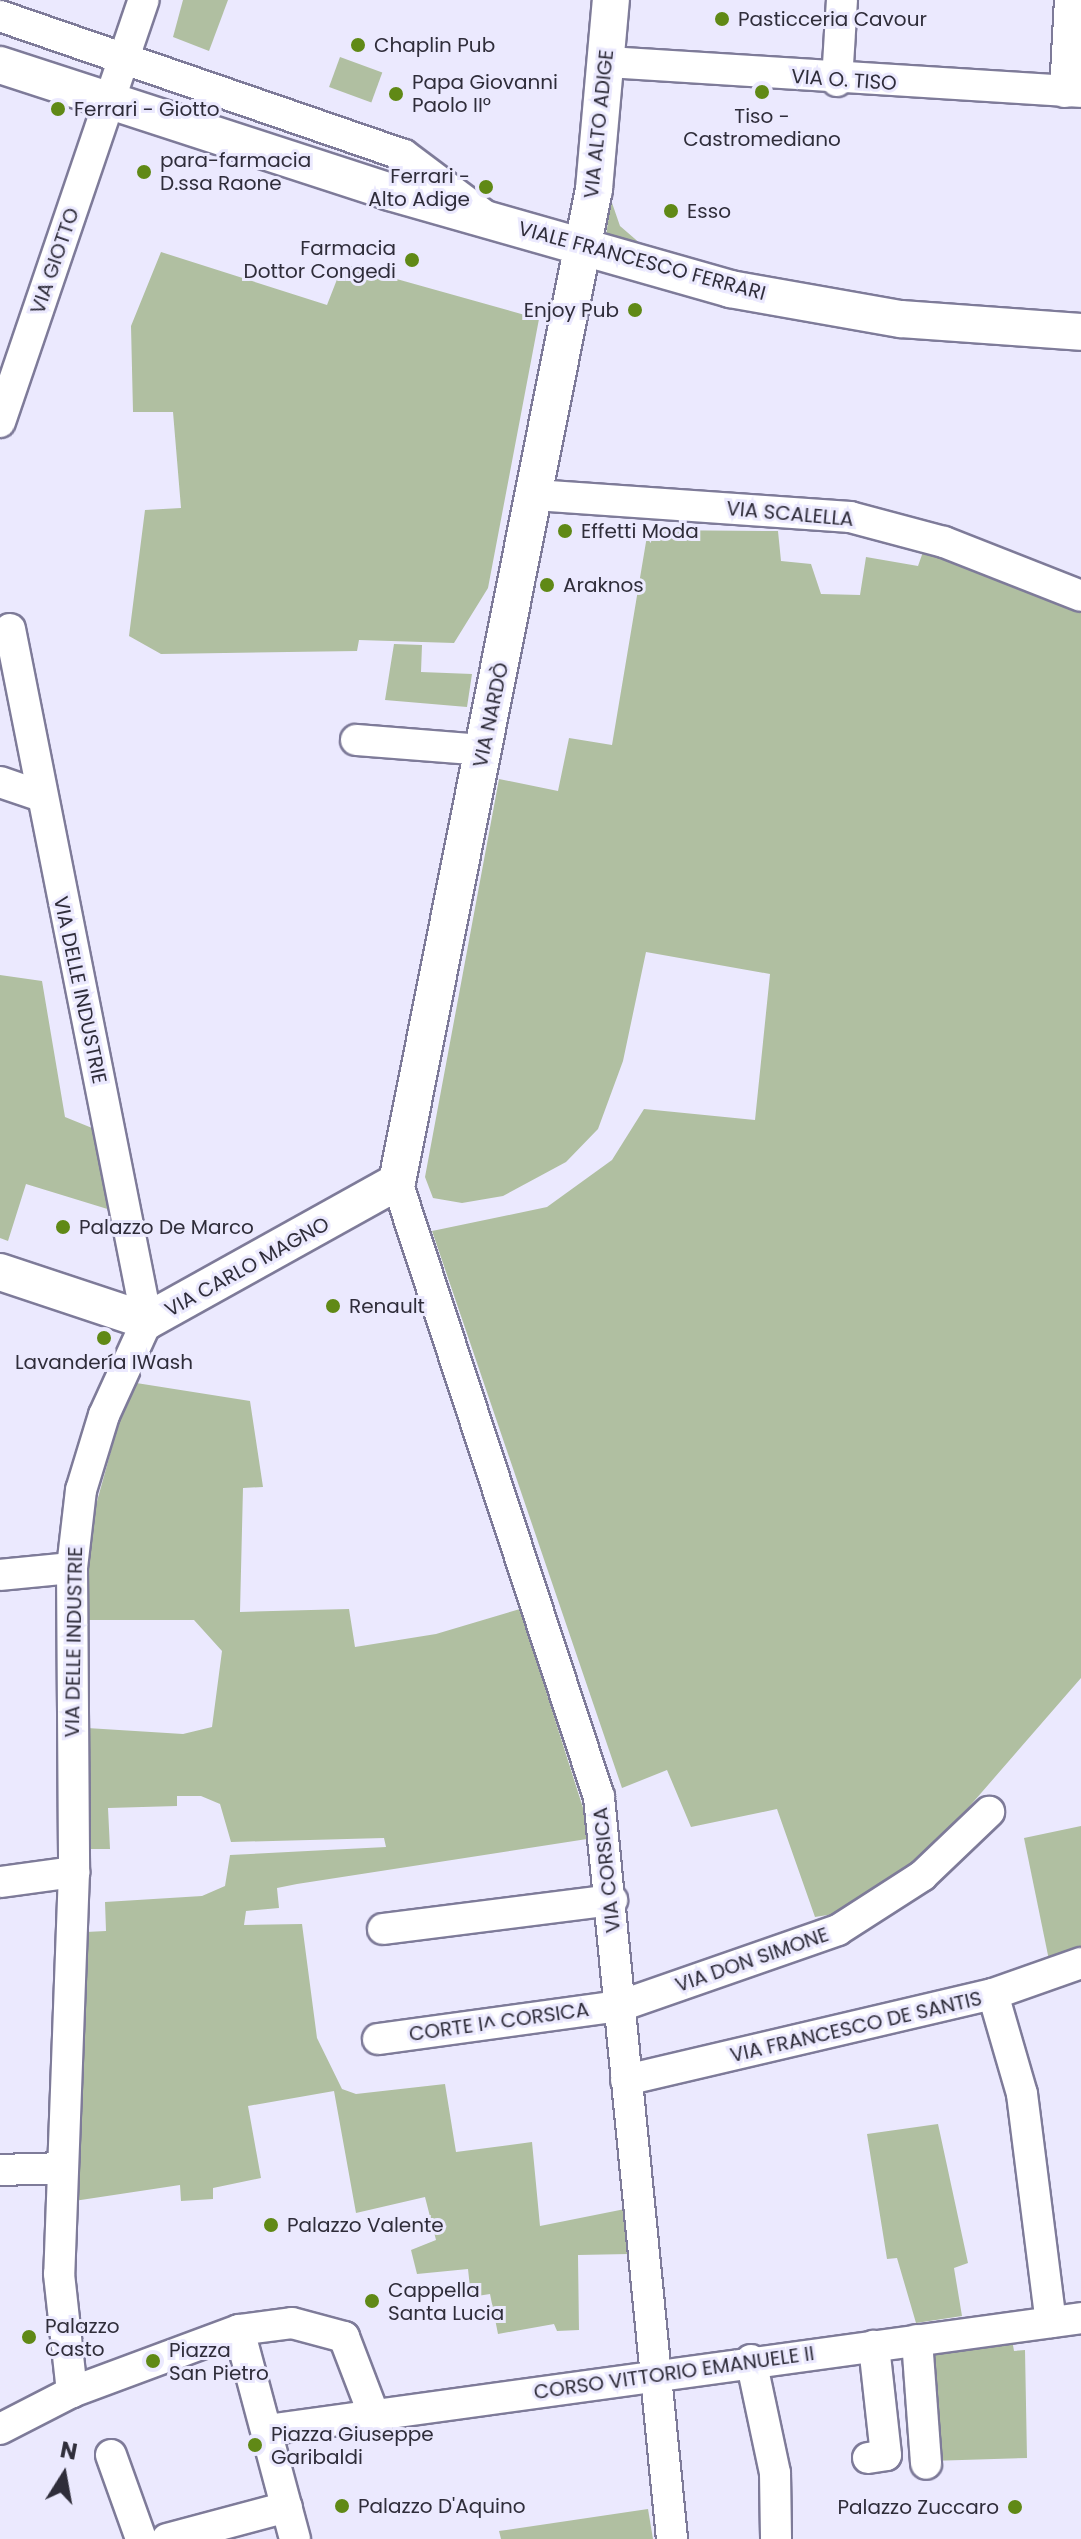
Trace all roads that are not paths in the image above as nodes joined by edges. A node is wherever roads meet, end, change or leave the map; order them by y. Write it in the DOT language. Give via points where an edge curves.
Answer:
graph roads {
  1 [pos="144,0"];
  2 [pos="611,0"];
  3 [pos="842,0"];
  4 [pos="1070,0"];
  5 [pos="0,16"];
  6 [pos="126,55"];
  7 [pos="607,62"];
  8 [pos="0,65"];
  9 [pos="837,81"];
  10 [pos="1073,92"];
  11 [pos="110,100"];
  12 [pos="489,219"];
  13 [pos="583,248"];
  14 [pos="1081,332"];
  15 [pos="0,422"];
  16 [pos="535,495"];
  17 [pos="1081,596"];
  18 [pos="10,629"];
  19 [pos="356,740"];
  20 [pos="483,750"];
  21 [pos="0,782"];
  22 [pos="41,796"];
  23 [pos="397,1182"];
  24 [pos="0,1272"];
  25 [pos="147,1321"];
  26 [pos="72,1568"];
  27 [pos="0,1575"];
  28 [pos="989,1812"];
  29 [pos="74,1872"];
  30 [pos="0,1882"];
  31 [pos="612,1900"];
  32 [pos="383,1929"];
  33 [pos="1081,1963"];
  34 [pos="993,1994"];
  35 [pos="620,2006"];
  36 [pos="378,2039"];
  37 [pos="626,2080"];
  38 [pos="63,2168"];
  39 [pos="0,2170"];
  40 [pos="1066,2320"];
  41 [pos="239,2330"];
  42 [pos="917,2340"];
  43 [pos="874,2346"];
  44 [pos="751,2360"];
  45 [pos="651,2375"];
  46 [pos="72,2392"];
  47 [pos="372,2410"];
  48 [pos="0,2429"];
  49 [pos="267,2430"];
  50 [pos="111,2455"];
  51 [pos="868,2458"];
  52 [pos="926,2464"];
  53 [pos="287,2507"];
  54 [pos="141,2539"];
  55 [pos="167,2539"];
  56 [pos="295,2539"];
  57 [pos="672,2539"];
  58 [pos="776,2539"];
  1 -- 6 [label="street, VIA GIOTTO"];
  2 -- 7 [label="street, VIA ALTO ADIGE"];
  3 -- 9 [label="street"];
  4 -- 10 [label="street"];
  5 -- 6 [label="street, VIALE FRANCESCO FERRARI"];
  6 -- 11 [label="street, VIA GIOTTO"];
  6 -- 12 [label="street, VIALE FRANCESCO FERRARI" via="404,155"];
  7 -- 9 [label="street, VIA O. TISO"];
  7 -- 13 [label="street, VIA ALTO ADIGE"];
  8 -- 11 [label="street, VIALE FRANCESCO FERRARI"];
  9 -- 10 [label="street, VIA O. TISO"];
  11 -- 12 [label="street, VIALE FRANCESCO FERRARI"];
  11 -- 15 [label="street, VIA GIOTTO"];
  12 -- 13 [label="street, VIALE FRANCESCO FERRARI"];
  13 -- 14 [label="street, VIALE FRANCESCO FERRARI" via="730,289 901,319"];
  13 -- 16 [label="street, VIA NARDÒ"];
  16 -- 17 [label="street, VIA SCALELLA" via="850,517 944,542"];
  16 -- 20 [label="street, VIA NARDÒ"];
  18 -- 22 [label="street, VIA DELLE INDUSTRIE"];
  19 -- 20 [label="street"];
  20 -- 23 [label="street, VIA NARDÒ"];
  21 -- 22 [label="street"];
  22 -- 25 [label="street, VIA DELLE INDUSTRIE"];
  23 -- 25 [label="street, VIA CARLO MAGNO"];
  23 -- 31 [label="street, VIA CORSICA" via="599,1797"];
  24 -- 25 [label="street, VIA CARLO MAGNO"];
  25 -- 26 [label="street, VIA DELLE INDUSTRIE" via="104,1415 81,1490"];
  26 -- 27 [label="street"];
  26 -- 29 [label="street, VIA DELLE INDUSTRIE"];
  28 -- 35 [label="street, VIA DON SIMONE" via="922,1876 838,1930"];
  29 -- 30 [label="street"];
  29 -- 38 [label="street, VIA DELLE INDUSTRIE"];
  31 -- 32 [label="street"];
  31 -- 35 [label="street, VIA CORSICA"];
  33 -- 34 [label="street"];
  34 -- 37 [label="street, VIA FRANCESCO DE SANTIS"];
  34 -- 40 [label="street, VIA FRANCESCO DE SANTIS" via="1022,2094"];
  35 -- 36 [label="street, CORTE I^ CORSICA"];
  35 -- 37 [label="street, VIA CORSICA"];
  37 -- 45 [label="street, VIA CORSICA"];
  38 -- 39 [label="street"];
  38 -- 46 [label="street, VIA DELLE INDUSTRIE" via="60,2326"];
  40 -- 42 [label="street, CORSO VITTORIO EMANUELE II"];
  41 -- 46 [label="street"];
  41 -- 47 [label="street" via="292,2323 344,2337"];
  41 -- 49 [label="street"];
  42 -- 43 [label="street, CORSO VITTORIO EMANUELE II"];
  42 -- 52 [label="street"];
  43 -- 44 [label="street, CORSO VITTORIO EMANUELE II"];
  43 -- 51 [label="street" via="886,2455"];
  44 -- 45 [label="street, CORSO VITTORIO EMANUELE II"];
  44 -- 58 [label="street" via="775,2473"];
  45 -- 47 [label="street, CORSO VITTORIO EMANUELE II"];
  45 -- 57 [label="street, VIA CORSICA"];
  46 -- 48 [label="street"];
  47 -- 49 [label="street, CORSO VITTORIO EMANUELE II"];
  49 -- 53 [label="street"];
  50 -- 54 [label="street"];
  53 -- 55 [label="street"];
  53 -- 56 [label="street"];
}
